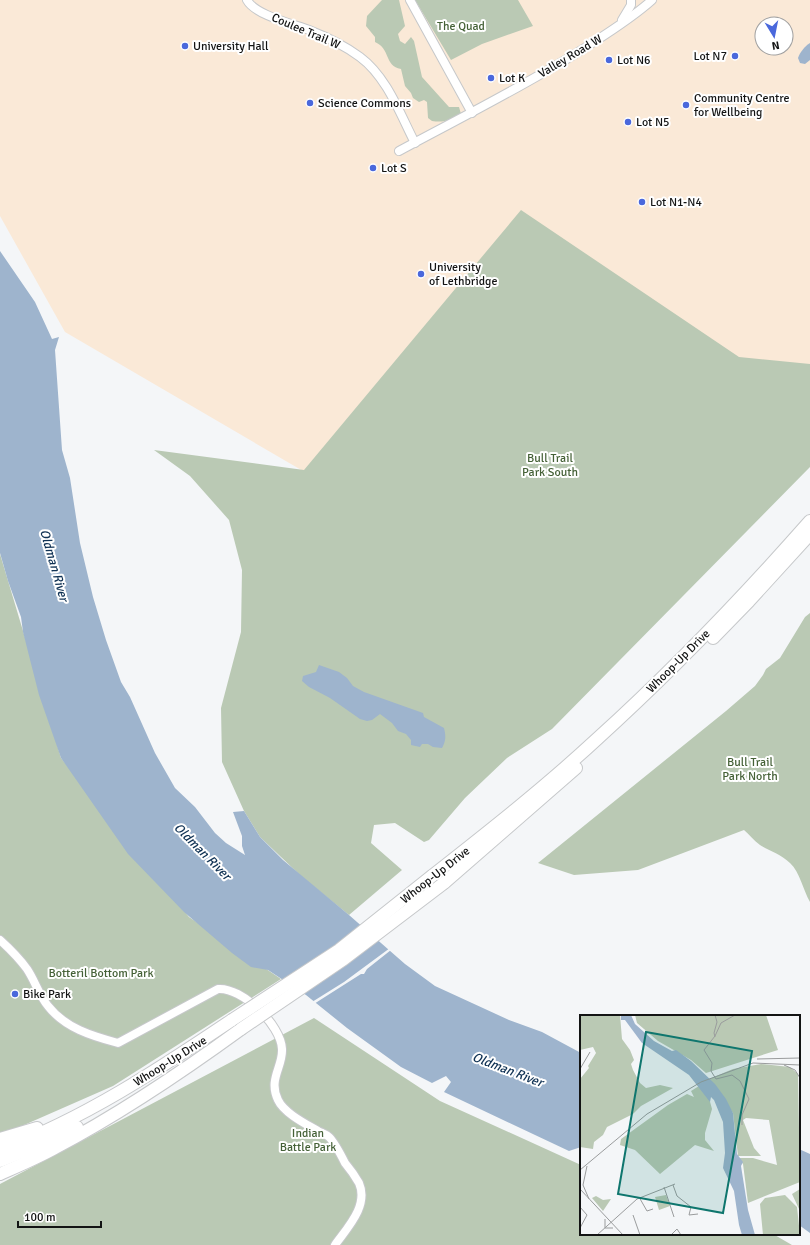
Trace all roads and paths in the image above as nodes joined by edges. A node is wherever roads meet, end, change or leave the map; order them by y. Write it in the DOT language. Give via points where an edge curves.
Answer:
graph roads {
  1 [pos="247,0"];
  2 [pos="410,0"];
  3 [pos="631,0"];
  4 [pos="652,0"];
  5 [pos="617,27"];
  6 [pos="472,113"];
  7 [pos="414,143"];
  8 [pos="399,152"];
  9 [pos="810,522"];
  10 [pos="810,534"];
  11 [pos="0,940"];
  12 [pos="241,1029"];
  13 [pos="80,1114"];
  14 [pos="0,1139"];
  15 [pos="0,1150"];
  16 [pos="0,1161"];
  17 [pos="0,1174"];
  18 [pos="335,1245"];
  1 -- 7 [label="street, Coulee Trail W" via="261,12 338,42 368,63 383,82"];
  2 -- 6 [label="street"];
  3 -- 5 [label="street" via="632,5"];
  4 -- 5 [label="street, Valley Road W"];
  5 -- 6 [label="street, Valley Road W" via="567,59"];
  6 -- 7 [label="street, Valley Road W"];
  7 -- 8 [label="street, Valley Road W"];
  9 -- 13 [label="highway, Whoop-Up Drive, bridge" via="701,639 606,731 511,813 339,950 135,1083"];
  10 -- 12 [label="highway, Whoop-Up Drive, bridge" via="750,600 579,766 444,883 344,959"];
  11 -- 18 [label="street" via="14,952 43,1000 55,1014 75,1028 102,1039 118,1042 212,990 232,991 261,1011 273,1026 282,1044 275,1081 278,1099 287,1111 329,1137 359,1183 362,1198 359,1208"];
  12 -- 16 [label="highway, Whoop-Up Drive" via="87,1123"];
  12 -- 17 [label="highway" via="172,1078 82,1134"];
  13 -- 14 [label="highway"];
  13 -- 15 [label="highway, Whoop-Up Drive"];
}
